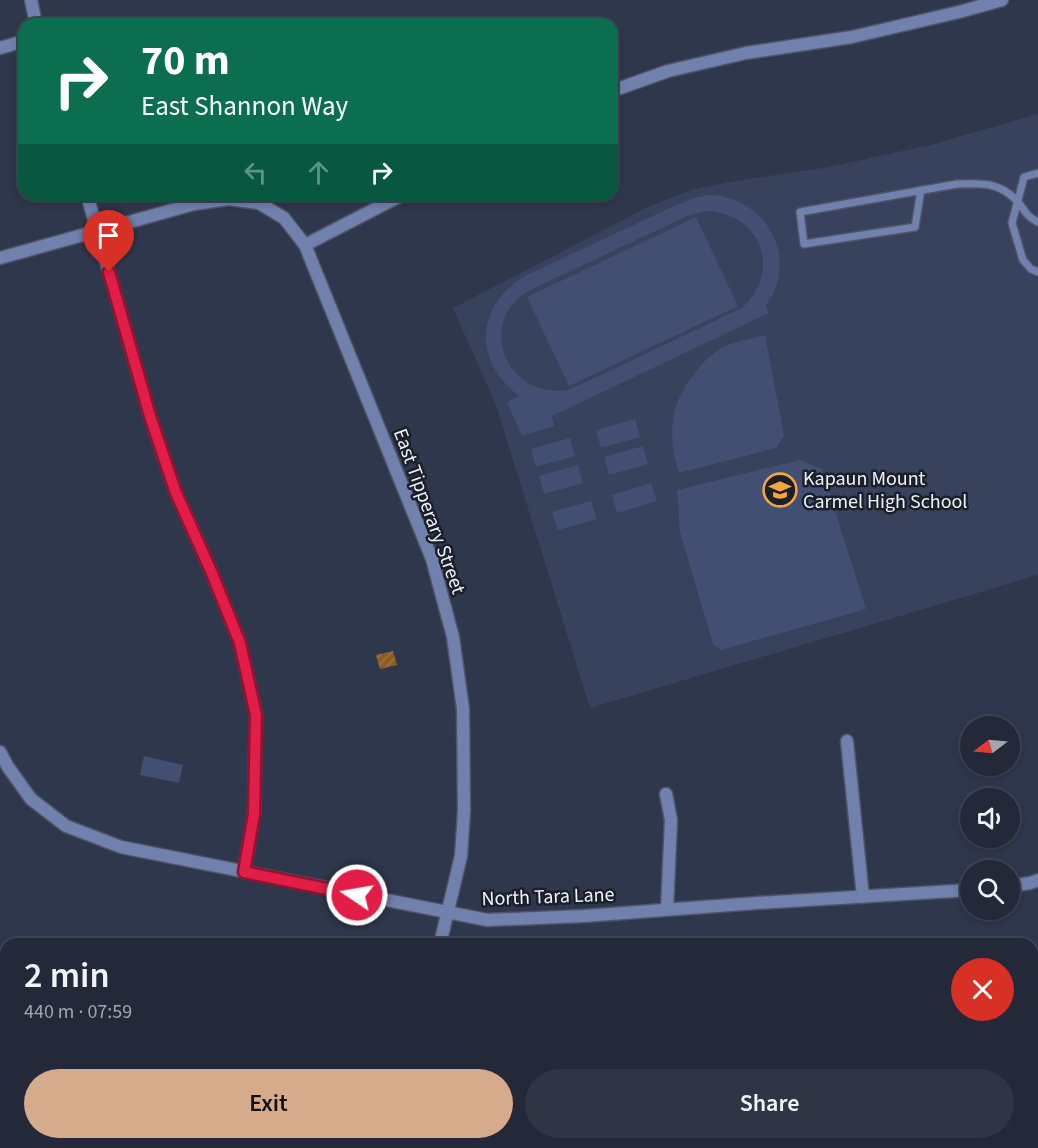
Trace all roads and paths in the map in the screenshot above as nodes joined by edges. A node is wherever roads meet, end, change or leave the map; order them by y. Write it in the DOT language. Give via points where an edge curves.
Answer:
graph roads {
  1 [pos="31,0"];
  2 [pos="1002,0"];
  3 [pos="35,18"];
  4 [pos="18,43"];
  5 [pos="0,48"];
  6 [pos="618,89"];
  7 [pos="1038,174"];
  8 [pos="921,190"];
  9 [pos="89,201"];
  10 [pos="215,201"];
  11 [pos="244,201"];
  12 [pos="390,201"];
  13 [pos="1018,202"];
  14 [pos="1038,222"];
  15 [pos="97,231"];
  16 [pos="305,245"];
  17 [pos="0,258"];
  18 [pos="1038,272"];
  19 [pos="847,741"];
  20 [pos="0,752"];
  21 [pos="666,794"];
  22 [pos="244,872"];
  23 [pos="1038,879"];
  24 [pos="1020,884"];
  25 [pos="960,891"];
  26 [pos="863,897"];
  27 [pos="667,909"];
  28 [pos="448,913"];
  29 [pos="442,938"];
  1 -- 3 [label="street"];
  2 -- 6 [label="street" via="852,37 746,53 668,71"];
  4 -- 5 [label="street"];
  7 -- 13 [label="lane" via="1024,177"];
  8 -- 8 [label="lane" via="800,212 804,244 915,227"];
  8 -- 13 [label="lane" via="980,183 1006,190"];
  9 -- 15 [label="street"];
  10 -- 15 [label="street, East Tipperary Street"];
  11 -- 16 [label="street, East Tipperary Street" via="259,203 284,218"];
  12 -- 16 [label="street"];
  13 -- 14 [label="lane" via="1029,218"];
  13 -- 18 [label="lane" via="1012,223 1023,260"];
  15 -- 17 [label="street, East Tipperary Street"];
  15 -- 22 [label="street" via="176,493 240,643 256,715 254,814"];
  16 -- 28 [label="street, East Tipperary Street" via="432,559 453,637 464,709 464,811 461,856"];
  19 -- 26 [label="street"];
  20 -- 22 [label="street, North Tara Lane" via="31,799 66,826 121,847"];
  21 -- 27 [label="street" via="671,820"];
  22 -- 28 [label="street, North Tara Lane"];
  23 -- 24 [label="street"];
  25 -- 26 [label="street, North Tara Lane"];
  26 -- 27 [label="street, North Tara Lane"];
  27 -- 28 [label="street, North Tara Lane" via="487,920"];
  28 -- 29 [label="street, East Tipperary Street"];
}
